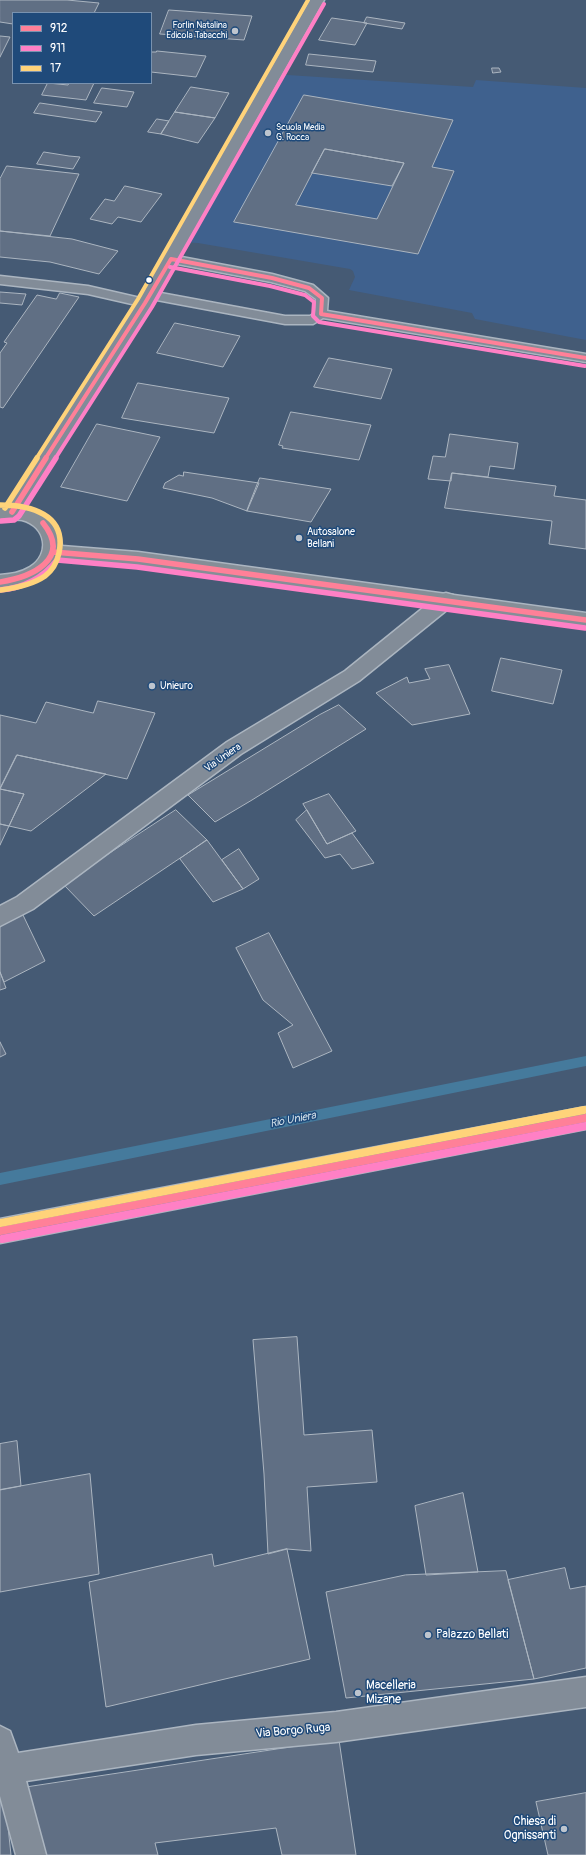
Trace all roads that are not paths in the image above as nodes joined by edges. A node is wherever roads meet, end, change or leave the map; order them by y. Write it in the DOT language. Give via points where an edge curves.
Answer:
graph roads {
  1 [pos="317,0"];
  2 [pos="170,259"];
  3 [pos="0,280"];
  4 [pos="148,299"];
  5 [pos="321,314"];
  6 [pos="586,358"];
  7 [pos="6,512"];
  8 [pos="53,552"];
  9 [pos="0,582"];
  10 [pos="446,600"];
  11 [pos="586,620"];
  12 [pos="0,917"];
  13 [pos="586,1118"];
  14 [pos="0,1231"];
  15 [pos="586,1692"];
  16 [pos="0,1741"];
  17 [pos="4,1772"];
  18 [pos="31,1855"];
  1 -- 2 [label="street"];
  2 -- 4 [label="street"];
  2 -- 5 [label="lane" via="272,278 309,288 322,298"];
  3 -- 4 [label="lane"];
  4 -- 5 [label="lane" via="286,320 312,320"];
  4 -- 7 [label="street"];
  5 -- 6 [label="lane"];
  7 -- 8 [label="main road" via="41,520 50,530 54,540"];
  8 -- 9 [label="main road" via="47,563 36,572 21,579"];
  8 -- 10 [label="main road" via="138,559"];
  10 -- 11 [label="main road"];
  10 -- 12 [label="street, Via Uniera" via="352,676 234,748 25,904"];
  13 -- 14 [label="street"];
  15 -- 17 [label="street, Via Borgo Ruga" via="336,1727 196,1740 24,1766"];
  16 -- 17 [label="street"];
  17 -- 18 [label="street"];
}
